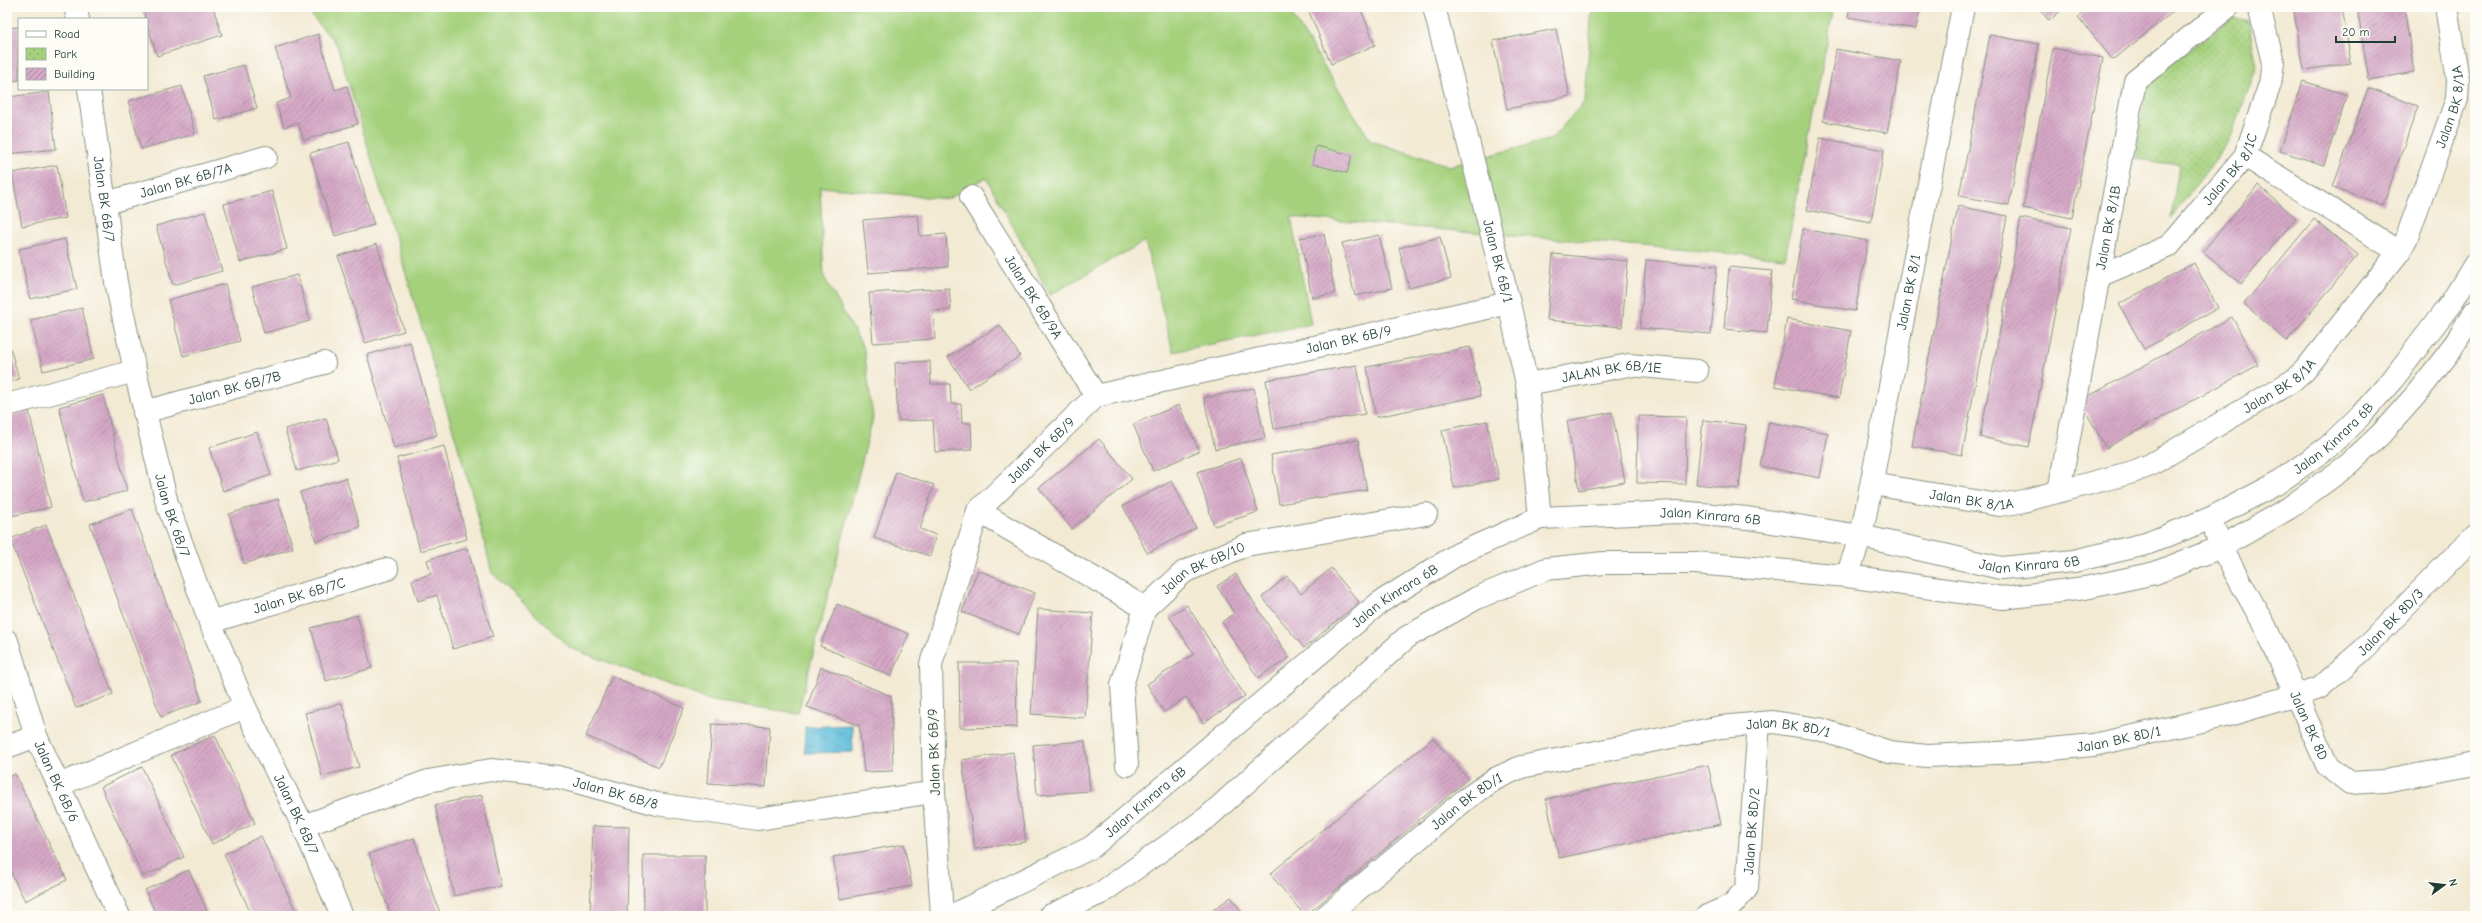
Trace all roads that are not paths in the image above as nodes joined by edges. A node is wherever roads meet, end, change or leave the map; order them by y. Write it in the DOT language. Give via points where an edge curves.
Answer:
graph roads {
  1 [pos="75,7"];
  2 [pos="1434,7"];
  3 [pos="1963,7"];
  4 [pos="2228,7"];
  5 [pos="2259,7"];
  6 [pos="2446,7"];
  7 [pos="78,18"];
  8 [pos="89,90"];
  9 [pos="2245,156"];
  10 [pos="266,157"];
  11 [pos="971,197"];
  12 [pos="106,203"];
  13 [pos="2399,252"];
  14 [pos="2475,264"];
  15 [pos="2099,276"];
  16 [pos="1510,303"];
  17 [pos="2475,311"];
  18 [pos="324,362"];
  19 [pos="135,371"];
  20 [pos="1697,371"];
  21 [pos="1528,384"];
  22 [pos="1096,396"];
  23 [pos="7,405"];
  24 [pos="144,412"];
  25 [pos="1872,484"];
  26 [pos="2059,491"];
  27 [pos="978,511"];
  28 [pos="1426,514"];
  29 [pos="1540,518"];
  30 [pos="2211,518"];
  31 [pos="2475,535"];
  32 [pos="1861,536"];
  33 [pos="2221,547"];
  34 [pos="387,569"];
  35 [pos="1847,576"];
  36 [pos="1146,608"];
  37 [pos="210,622"];
  38 [pos="7,641"];
  39 [pos="2296,695"];
  40 [pos="246,707"];
  41 [pos="1759,724"];
  42 [pos="36,736"];
  43 [pos="7,747"];
  44 [pos="2475,764"];
  45 [pos="1127,765"];
  46 [pos="59,785"];
  47 [pos="934,792"];
  48 [pos="303,826"];
  49 [pos="119,916"];
  50 [pos="342,916"];
  51 [pos="942,916"];
  52 [pos="951,916"];
  53 [pos="1049,916"];
  54 [pos="1326,916"];
  55 [pos="1707,916"];
  1 -- 7 [label="street"];
  2 -- 16 [label="street, Jalan BK 6B/1"];
  3 -- 25 [label="street, Jalan BK 8/1"];
  4 -- 15 [label="street, Jalan BK 8/1B" via="2134,81"];
  5 -- 9 [label="street, Jalan BK 8/1C" via="2273,62 2270,84"];
  6 -- 13 [label="street, Jalan BK 8/1A" via="2458,79 2457,99 2407,237"];
  8 -- 12 [label="street, Jalan BK 6B/7"];
  9 -- 13 [label="street"];
  9 -- 15 [label="street, Jalan BK 8/1C" via="2169,246"];
  10 -- 12 [label="street, Jalan BK 6B/7A"];
  11 -- 22 [label="street, Jalan BK 6B/9A"];
  12 -- 19 [label="street, Jalan BK 6B/7" via="116,282"];
  13 -- 26 [label="street, Jalan BK 8/1A" via="2305,370 2294,380 2150,465 2133,472"];
  14 -- 30 [label="street, Jalan Kinrara 6B" via="2432,329 2361,416 2328,447 2297,470"];
  15 -- 26 [label="street, Jalan BK 8/1B"];
  16 -- 21 [label="street, Jalan BK 6B/1"];
  16 -- 22 [label="street, Jalan BK 6B/9"];
  17 -- 33 [label="street, Jalan Kinrara 6B" via="2448,354 2414,396 2359,455 2317,489"];
  18 -- 24 [label="street, Jalan BK 6B/7B"];
  19 -- 23 [label="street"];
  19 -- 24 [label="street, Jalan BK 6B/7"];
  20 -- 21 [label="street, JALAN BK 6B/1E" via="1630,365"];
  21 -- 29 [label="street, Jalan BK 6B/1"];
  22 -- 27 [label="street, Jalan BK 6B/9"];
  24 -- 37 [label="street, Jalan BK 6B/7" via="167,503"];
  25 -- 26 [label="street, Jalan BK 8/1A" via="1998,505"];
  25 -- 32 [label="street, Jalan BK 8/1"];
  27 -- 36 [label="street"];
  27 -- 47 [label="street, Jalan BK 6B/9" via="931,664"];
  28 -- 36 [label="street, Jalan BK 6B/10" via="1246,545 1184,572"];
  29 -- 32 [label="street, Jalan Kinrara 6B" via="1678,512 1747,518"];
  29 -- 52 [label="street, Jalan Kinrara 6B" via="1458,554 1379,603 1092,847"];
  30 -- 32 [label="street, Jalan Kinrara 6B" via="2146,544 2074,561 2001,568"];
  30 -- 33 [label="street"];
  31 -- 39 [label="street, Jalan BK 8D/3" via="2364,649 2319,688"];
  32 -- 35 [label="street, Jalan BK 8/1"];
  33 -- 35 [label="street, Jalan Kinrara 6B" via="2155,573 2085,588 2003,598"];
  33 -- 39 [label="street, Jalan BK 8D" via="2265,626"];
  34 -- 37 [label="street, Jalan BK 6B/7C"];
  35 -- 53 [label="street, Jalan Kinrara 6B" via="1695,563 1604,563 1546,569 1477,598 1407,637 1208,818 1101,893"];
  36 -- 45 [label="street, Jalan BK 6B/10" via="1122,686"];
  37 -- 40 [label="street, Jalan BK 6B/7"];
  38 -- 42 [label="street, Jalan BK 6B/6"];
  39 -- 41 [label="street, Jalan BK 8D/1" via="2229,715 2093,745 2020,752 1927,756 1889,752 1819,729 1773,722"];
  39 -- 44 [label="street, Jalan BK 8D" via="2327,765 2350,783 2385,781"];
  40 -- 46 [label="street"];
  40 -- 48 [label="street, Jalan BK 6B/7"];
  41 -- 54 [label="street, Jalan BK 8D/1" via="1721,727 1515,769 1466,799"];
  41 -- 55 [label="street, Jalan BK 8D/2" via="1748,888 1732,905"];
  42 -- 43 [label="street"];
  42 -- 46 [label="street, Jalan BK 6B/6"];
  46 -- 49 [label="street, Jalan BK 6B/6"];
  47 -- 48 [label="street, Jalan BK 6B/8" via="758,819 657,804 558,777 491,770 428,781"];
  47 -- 51 [label="street, Jalan BK 6B/9"];
  48 -- 50 [label="street, Jalan BK 6B/7"];
}
